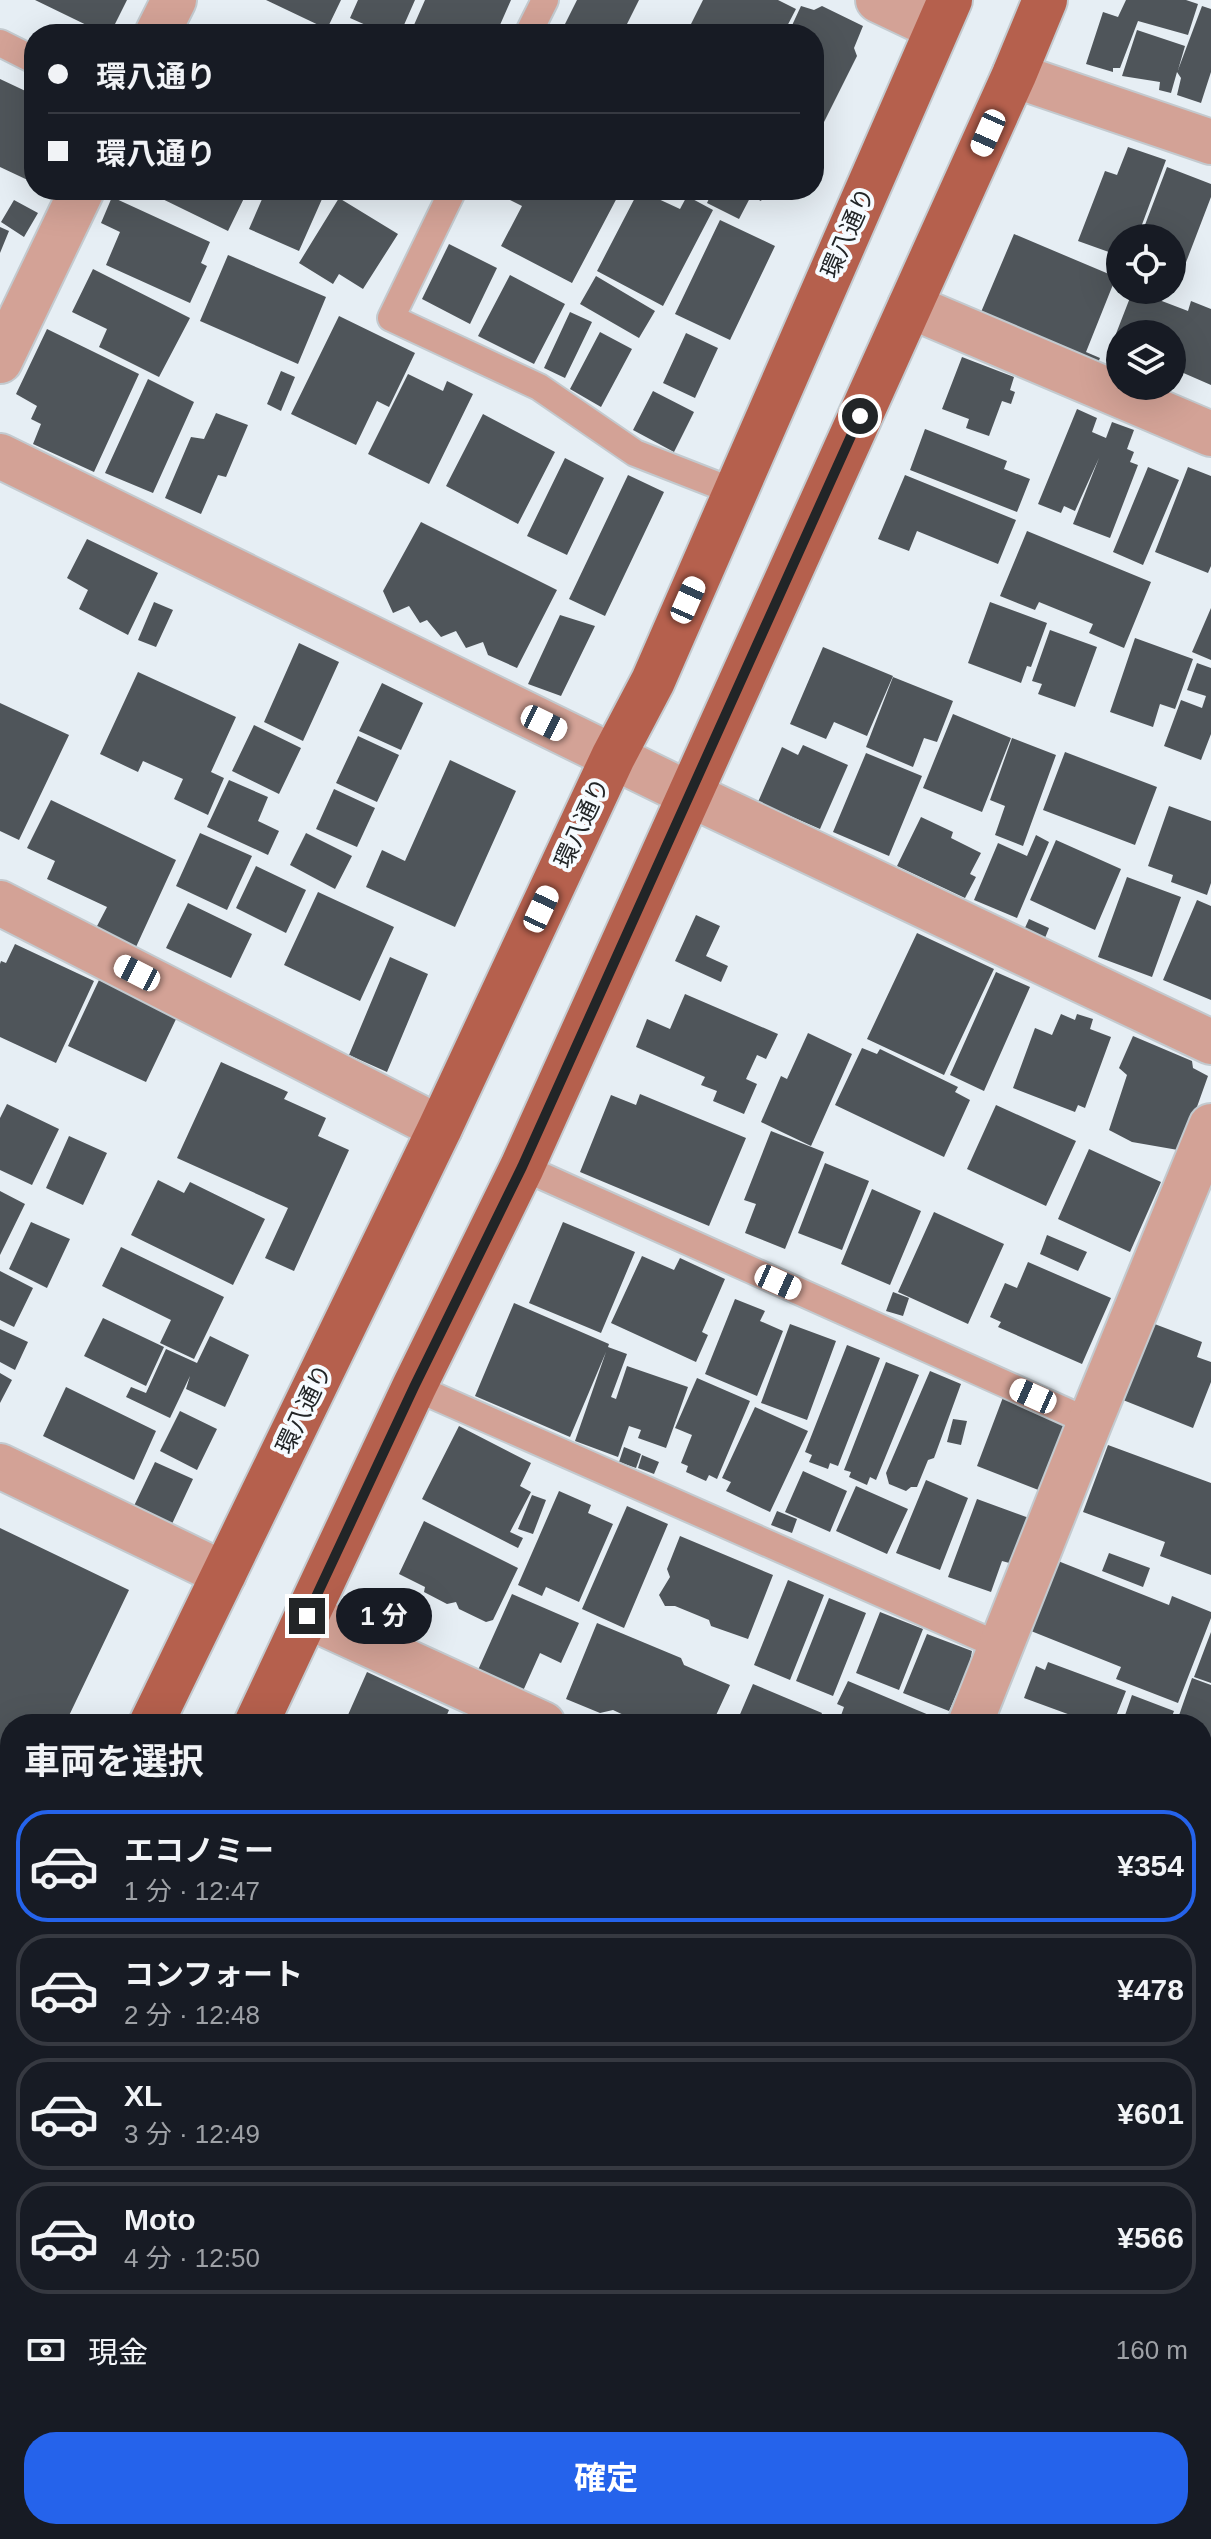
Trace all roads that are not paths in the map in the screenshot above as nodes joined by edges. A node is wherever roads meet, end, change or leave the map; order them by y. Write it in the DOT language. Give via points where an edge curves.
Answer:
graph roads {
  1 [pos="174,0"];
  2 [pos="545,0"];
  3 [pos="878,0"];
  4 [pos="1045,0"];
  5 [pos="943,14"];
  6 [pos="162,24"];
  7 [pos="533,24"];
  8 [pos="0,43"];
  9 [pos="24,55"];
  10 [pos="1014,75"];
  11 [pos="1211,142"];
  12 [pos="77,200"];
  13 [pos="448,200"];
  14 [pos="910,306"];
  15 [pos="0,361"];
  16 [pos="1211,434"];
  17 [pos="0,456"];
  18 [pos="735,492"];
  19 [pos="613,757"];
  20 [pos="691,795"];
  21 [pos="0,903"];
  22 [pos="1211,1042"];
  23 [pos="1211,1126"];
  24 [pos="440,1128"];
  25 [pos="522,1167"];
  26 [pos="414,1387"];
  27 [pos="1090,1422"];
  28 [pos="0,1466"];
  29 [pos="224,1574"];
  30 [pos="307,1616"];
  31 [pos="1002,1647"];
  32 [pos="156,1714"];
  33 [pos="261,1714"];
  34 [pos="521,1714"];
  35 [pos="974,1714"];
  1 -- 6 [label="street"];
  2 -- 7 [label="lane"];
  3 -- 5 [label="street"];
  4 -- 10 [label="main road"];
  5 -- 18 [label="main road, 環八通り"];
  8 -- 9 [label="lane"];
  10 -- 11 [label="street"];
  10 -- 14 [label="main road"];
  12 -- 15 [label="street"];
  13 -- 18 [label="lane" via="391,318 539,387 635,453"];
  14 -- 16 [label="street"];
  14 -- 20 [label="main road"];
  17 -- 19 [label="street"];
  18 -- 19 [label="main road, 環八通り" via="653,681"];
  19 -- 20 [label="street"];
  19 -- 24 [label="main road, 環八通り"];
  20 -- 22 [label="street"];
  20 -- 25 [label="main road"];
  21 -- 24 [label="street"];
  23 -- 27 [label="street"];
  24 -- 29 [label="main road, 環八通り"];
  25 -- 26 [label="main road"];
  25 -- 27 [label="lane"];
  26 -- 30 [label="main road"];
  26 -- 31 [label="lane"];
  27 -- 31 [label="street"];
  28 -- 29 [label="street"];
  29 -- 32 [label="main road, 環八通り"];
  30 -- 33 [label="main road"];
  30 -- 34 [label="street"];
  31 -- 35 [label="street"];
}
